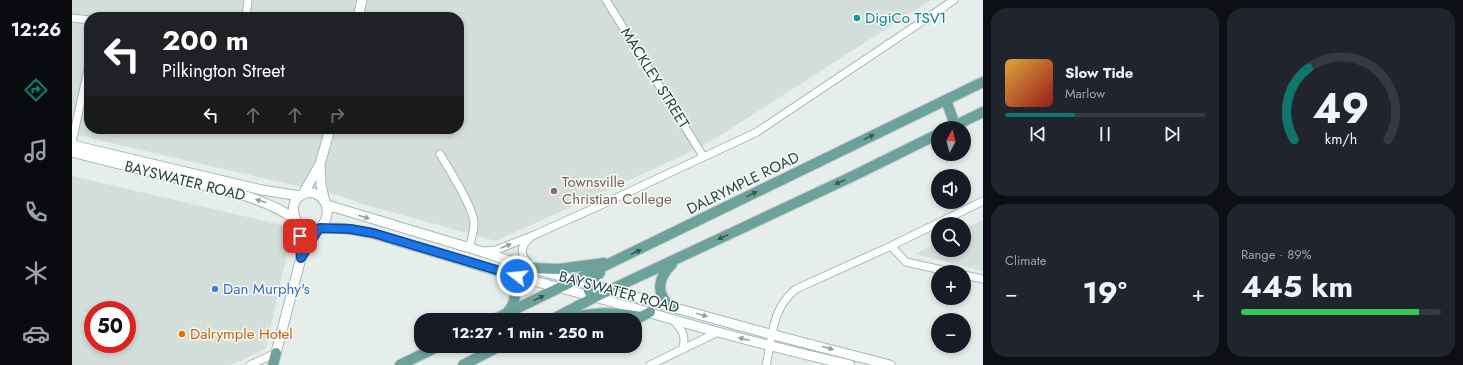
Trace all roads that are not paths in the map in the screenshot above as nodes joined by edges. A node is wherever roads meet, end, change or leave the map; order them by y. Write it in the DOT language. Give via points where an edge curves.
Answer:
graph roads {
  1 [pos="248,0"];
  2 [pos="362,0"];
  3 [pos="606,0"];
  4 [pos="954,0"];
  5 [pos="247,12"];
  6 [pos="359,12"];
  7 [pos="72,18"];
  8 [pos="84,19"];
  9 [pos="983,82"];
  10 [pos="84,88"];
  11 [pos="946,100"];
  12 [pos="983,112"];
  13 [pos="951,121"];
  14 [pos="965,121"];
  15 [pos="329,134"];
  16 [pos="931,137"];
  17 [pos="72,143"];
  18 [pos="72,152"];
  19 [pos="440,154"];
  20 [pos="703,156"];
  21 [pos="320,164"];
  22 [pos="302,195"];
  23 [pos="983,201"];
  24 [pos="326,204"];
  25 [pos="296,221"];
  26 [pos="319,229"];
  27 [pos="532,236"];
  28 [pos="891,246"];
  29 [pos="469,248"];
  30 [pos="480,251"];
  31 [pos="301,258"];
  32 [pos="674,260"];
  33 [pos="615,262"];
  34 [pos="531,268"];
  35 [pos="931,268"];
  36 [pos="502,272"];
  37 [pos="971,276"];
  38 [pos="983,279"];
  39 [pos="575,281"];
  40 [pos="589,284"];
  41 [pos="560,288"];
  42 [pos="611,289"];
  43 [pos="594,297"];
  44 [pos="670,307"];
  45 [pos="650,312"];
  46 [pos="507,313"];
  47 [pos="564,313"];
  48 [pos="642,316"];
  49 [pos="673,320"];
  50 [pos="718,332"];
  51 [pos="772,335"];
  52 [pos="770,346"];
  53 [pos="682,350"];
  54 [pos="276,353"];
  55 [pos="425,353"];
  56 [pos="486,353"];
  57 [pos="853,355"];
  58 [pos="250,365"];
  59 [pos="273,365"];
  60 [pos="400,365"];
  61 [pos="463,365"];
  62 [pos="650,365"];
  63 [pos="766,365"];
  64 [pos="850,365"];
  65 [pos="890,365"];
  1 -- 5 [label="street"];
  2 -- 6 [label="main road"];
  3 -- 20 [label="street, MACKLEY STREET"];
  4 -- 20 [label="street" via="757,132"];
  7 -- 8 [label="street"];
  9 -- 11 [label="main road, DALRYMPLE ROAD"];
  10 -- 17 [label="street"];
  11 -- 13 [label="main road"];
  33 -- 11 [label="main road, DALRYMPLE ROAD, one-way"];
  12 -- 14 [label="main road"];
  15 -- 21 [label="main road"];
  16 -- 32 [label="main road, one-way"];
  17 -- 22 [label="main road, BAYSWATER ROAD" via="262,190"];
  25 -- 18 [label="main road, BAYSWATER ROAD, one-way" via="282,210 246,196"];
  19 -- 29 [label="street" via="474,219 475,225"];
  20 -- 27 [label="street"];
  21 -- 22 [label="main road"];
  21 -- 24 [label="main road" via="321,186"];
  22 -- 24 [label="main road" via="316,195"];
  22 -- 25 [label="main road" via="294,206"];
  23 -- 28 [label="street"];
  24 -- 26 [label="main road" via="327,218"];
  24 -- 29 [label="main road, BAYSWATER ROAD, one-way"];
  25 -- 26 [label="main road" via="308,230"];
  25 -- 31 [label="main road"];
  26 -- 31 [label="main road"];
  26 -- 36 [label="main road, BAYSWATER ROAD" via="362,231"];
  30 -- 27 [label="street, one-way" via="496,250"];
  27 -- 34 [label="street" via="524,243 522,250"];
  28 -- 35 [label="street" via="906,262"];
  28 -- 51 [label="street" via="796,289 778,309"];
  29 -- 30 [label="main road, BAYSWATER ROAD"];
  30 -- 34 [label="main road, BAYSWATER ROAD"];
  31 -- 54 [label="main road"];
  32 -- 42 [label="main road"];
  32 -- 44 [label="main road" via="663,274 660,285 663,297"];
  33 -- 34 [label="main road" via="559,269"];
  33 -- 39 [label="main road, DALRYMPLE ROAD"];
  33 -- 40 [label="main road"];
  34 -- 39 [label="main road, BAYSWATER ROAD"];
  36 -- 41 [label="main road, BAYSWATER ROAD"];
  36 -- 46 [label="main road" via="511,282 515,293 514,303"];
  37 -- 38 [label="street"];
  39 -- 40 [label="main road, BAYSWATER ROAD"];
  39 -- 41 [label="main road, DALRYMPLE ROAD"];
  40 -- 42 [label="main road, BAYSWATER ROAD"];
  40 -- 43 [label="main road" via="589,293"];
  41 -- 43 [label="main road, BAYSWATER ROAD"];
  46 -- 41 [label="main road, DALRYMPLE ROAD, one-way"];
  42 -- 43 [label="main road"];
  42 -- 44 [label="main road, BAYSWATER ROAD"];
  43 -- 45 [label="main road, BAYSWATER ROAD"];
  43 -- 47 [label="main road"];
  44 -- 51 [label="main road, BAYSWATER ROAD, one-way"];
  45 -- 48 [label="main road"];
  45 -- 49 [label="main road, BAYSWATER ROAD"];
  49 -- 50 [label="main road, BAYSWATER ROAD"];
  49 -- 53 [label="street" via="684,335"];
  52 -- 50 [label="main road, BAYSWATER ROAD, one-way"];
  50 -- 53 [label="street"];
  51 -- 52 [label="street"];
  51 -- 57 [label="main road, BAYSWATER ROAD, one-way"];
  52 -- 63 [label="street"];
  52 -- 64 [label="main road, BAYSWATER ROAD"];
  53 -- 62 [label="street"];
  54 -- 58 [label="street"];
  54 -- 59 [label="main road"];
  55 -- 60 [label="main road"];
  56 -- 61 [label="main road"];
  57 -- 64 [label="street"];
  57 -- 65 [label="main road, BAYSWATER ROAD"];
}
